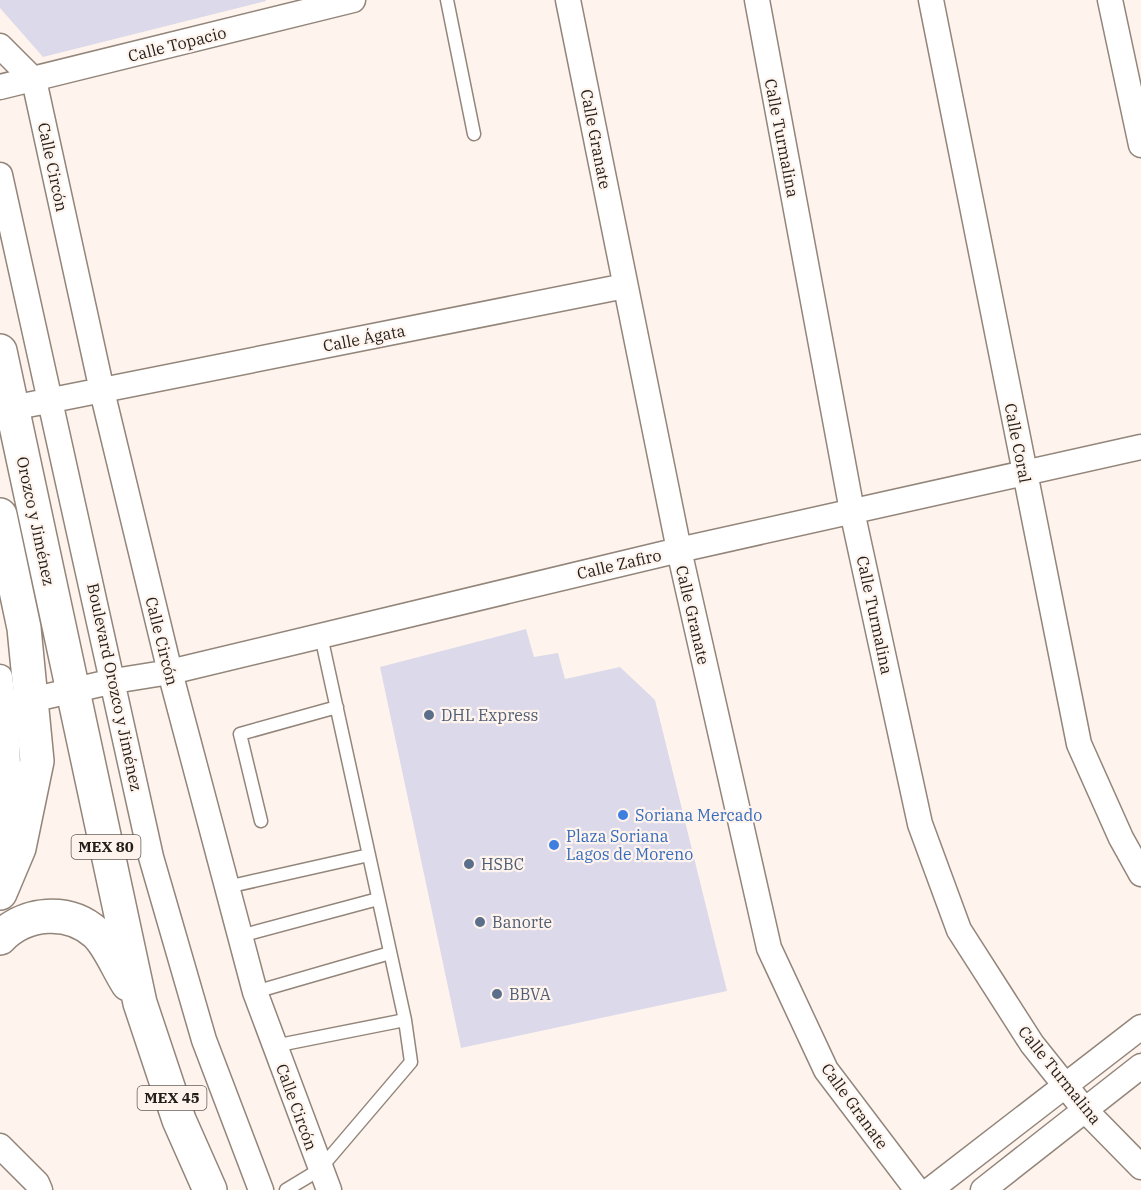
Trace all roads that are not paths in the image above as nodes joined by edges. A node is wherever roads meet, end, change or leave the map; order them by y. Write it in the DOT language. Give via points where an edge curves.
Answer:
graph roads {
  1 [pos="353,0"];
  2 [pos="447,0"];
  3 [pos="568,0"];
  4 [pos="757,0"];
  5 [pos="931,0"];
  6 [pos="1110,0"];
  7 [pos="0,46"];
  8 [pos="34,81"];
  9 [pos="0,87"];
  10 [pos="474,134"];
  11 [pos="1141,145"];
  12 [pos="0,175"];
  13 [pos="625,286"];
  14 [pos="0,351"];
  15 [pos="102,391"];
  16 [pos="51,399"];
  17 [pos="12,408"];
  18 [pos="1141,447"];
  19 [pos="1023,473"];
  20 [pos="852,511"];
  21 [pos="0,514"];
  22 [pos="679,550"];
  23 [pos="321,636"];
  24 [pos="170,672"];
  25 [pos="0,677"];
  26 [pos="114,681"];
  27 [pos="72,691"];
  28 [pos="12,705"];
  29 [pos="337,707"];
  30 [pos="5,804"];
  31 [pos="261,821"];
  32 [pos="369,855"];
  33 [pos="1141,874"];
  34 [pos="227,887"];
  35 [pos="1,891"];
  36 [pos="378,899"];
  37 [pos="240,936"];
  38 [pos="0,938"];
  39 [pos="390,953"];
  40 [pos="255,992"];
  41 [pos="140,1004"];
  42 [pos="405,1020"];
  43 [pos="1141,1027"];
  44 [pos="274,1046"];
  45 [pos="1141,1066"];
  46 [pos="1065,1085"];
  47 [pos="1084,1109"];
  48 [pos="0,1146"];
  49 [pos="1141,1167"];
  50 [pos="324,1180"];
  51 [pos="40,1190"];
  52 [pos="210,1190"];
  53 [pos="261,1190"];
  54 [pos="286,1190"];
  55 [pos="917,1190"];
  56 [pos="930,1190"];
  57 [pos="983,1190"];
  1 -- 8 [label="street, Calle Topacio"];
  2 -- 10 [label="lane"];
  3 -- 13 [label="street, Calle Granate"];
  4 -- 20 [label="street, Calle Turmalina"];
  5 -- 19 [label="street, Calle Coral"];
  6 -- 11 [label="street"];
  7 -- 8 [label="street"];
  8 -- 9 [label="street, Calle Topacio"];
  8 -- 15 [label="street, Calle Circón"];
  12 -- 16 [label="street, Boulevard Orozco y Jiménez / MEX 80"];
  13 -- 15 [label="street, Calle Ágata"];
  13 -- 22 [label="street, Calle Granate"];
  14 -- 17 [label="highway, Orozco y Jiménez / MEX 80"];
  15 -- 16 [label="street, Calle Ágata"];
  15 -- 24 [label="street, Calle Circón"];
  16 -- 17 [label="street, Calle Ágata"];
  16 -- 26 [label="street, Boulevard Orozco y Jiménez / MEX 80"];
  17 -- 27 [label="highway, Orozco y Jiménez / MEX 80"];
  18 -- 19 [label="street, Calle Zafiro"];
  19 -- 20 [label="street, Calle Zafiro"];
  19 -- 33 [label="street, Calle Coral" via="1079,744"];
  20 -- 22 [label="street, Calle Zafiro"];
  20 -- 46 [label="street, Calle Turmalina" via="920,824 959,930 1032,1044"];
  21 -- 28 [label="highway, Orozco y Jiménez" via="24,628"];
  22 -- 23 [label="street, Calle Zafiro"];
  22 -- 55 [label="street, Calle Granate" via="770,948 826,1070"];
  23 -- 24 [label="street, Calle Zafiro"];
  23 -- 29 [label="lane"];
  24 -- 26 [label="street, Calle Zafiro"];
  24 -- 34 [label="street, Calle Circón"];
  25 -- 28 [label="street, Orozco y Jiménez"];
  26 -- 27 [label="street, Calle Zafiro"];
  26 -- 53 [label="street, Boulevard Orozco y Jiménez / MEX 80" via="155,868 204,1040"];
  27 -- 28 [label="street, Calle Zafiro"];
  27 -- 41 [label="highway, MEX 80"];
  28 -- 30 [label="street, Orozco y Jiménez"];
  28 -- 35 [label="highway" via="37,761 20,848"];
  29 -- 31 [label="lane" via="240,734"];
  29 -- 32 [label="lane"];
  30 -- 35 [label="street, Orozco y Jiménez"];
  32 -- 34 [label="lane"];
  32 -- 36 [label="lane"];
  34 -- 37 [label="street, Calle Circón"];
  36 -- 37 [label="lane"];
  36 -- 39 [label="lane"];
  37 -- 40 [label="street, Calle Circón"];
  38 -- 41 [label="highway, MEX 45" via="10,928 34,918 57,915 78,921 97,934"];
  39 -- 40 [label="lane"];
  39 -- 42 [label="lane"];
  40 -- 44 [label="street, Calle Circón"];
  41 -- 52 [label="highway, MEX 45" via="179,1120"];
  42 -- 44 [label="lane"];
  42 -- 50 [label="lane" via="411,1062"];
  43 -- 46 [label="street"];
  44 -- 50 [label="street, Calle Circón"];
  45 -- 47 [label="street"];
  46 -- 47 [label="street, Calle Turmalina"];
  46 -- 56 [label="street"];
  47 -- 49 [label="street, Calle Turmalina"];
  47 -- 57 [label="street"];
  48 -- 51 [label="street"];
  50 -- 54 [label="lane"];
}
